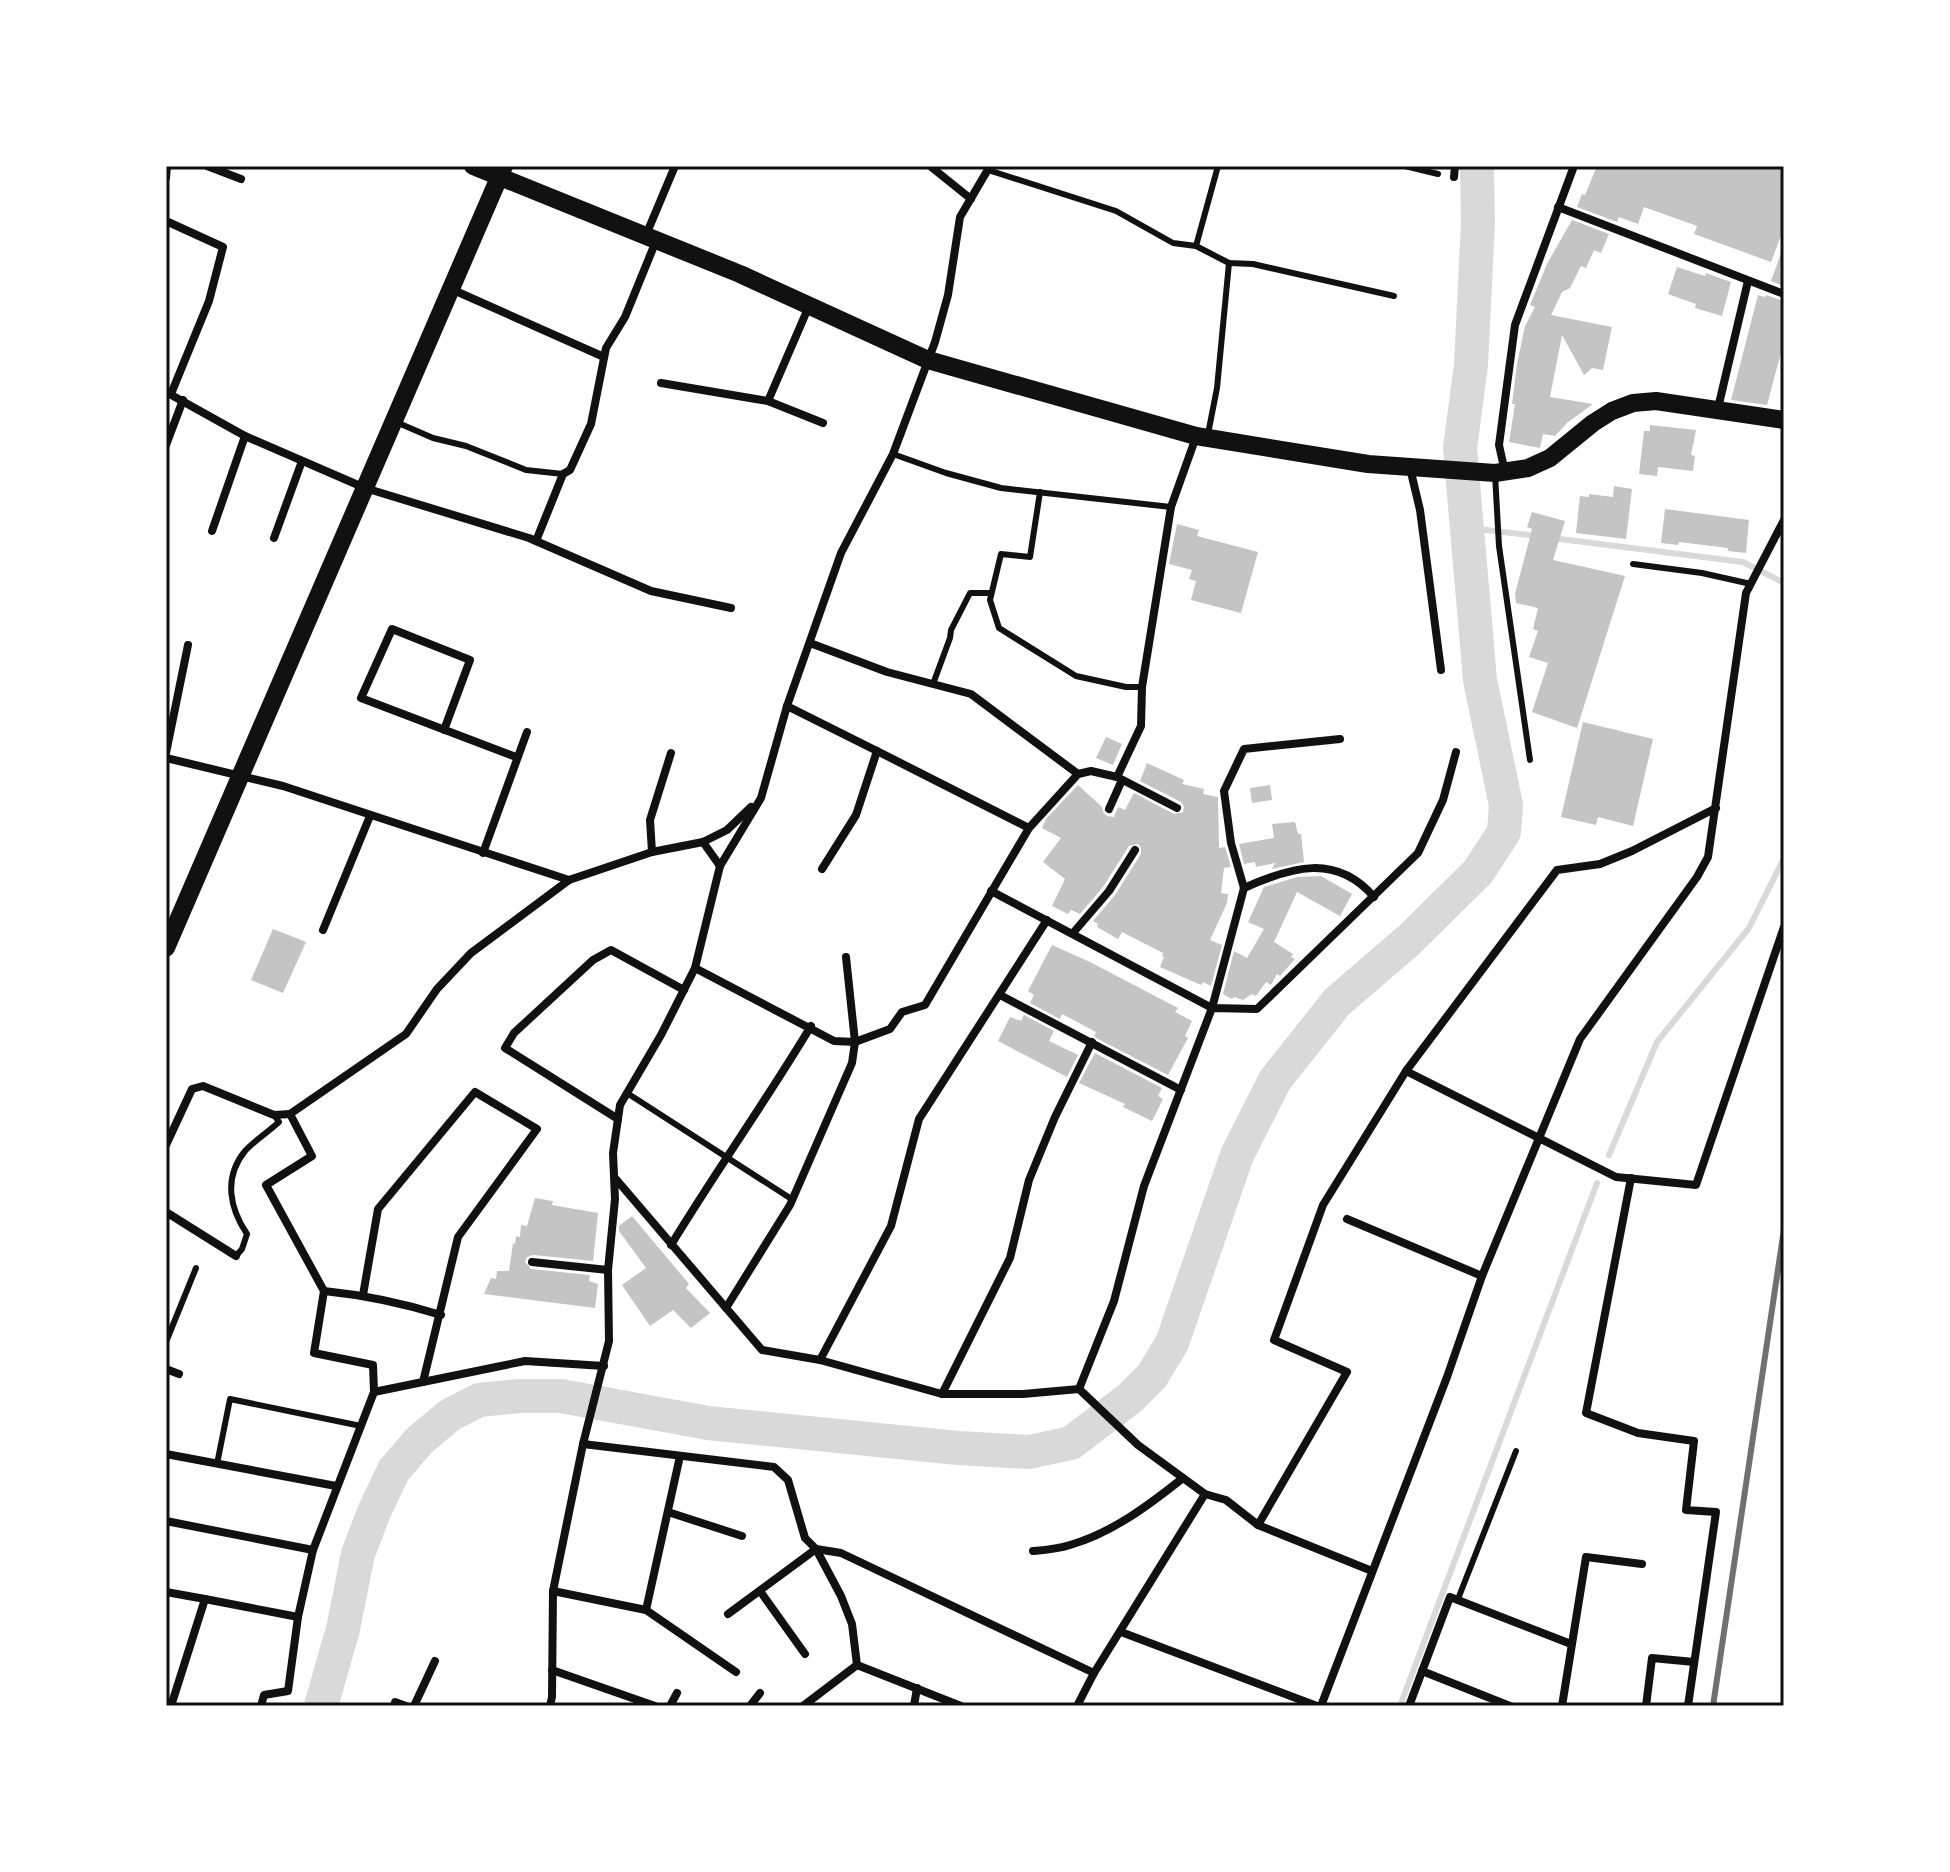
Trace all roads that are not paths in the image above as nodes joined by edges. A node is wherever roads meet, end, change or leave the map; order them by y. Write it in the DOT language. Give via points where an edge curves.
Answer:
graph roads {
  1 [pos="167,166"];
  2 [pos="207,166"];
  3 [pos="473,166"];
  4 [pos="675,166"];
  5 [pos="930,166"];
  6 [pos="1218,166"];
  7 [pos="1405,166"];
  8 [pos="1455,166"];
  9 [pos="1574,166"];
  10 [pos="989,168"];
  11 [pos="502,171"];
  12 [pos="1438,174"];
  13 [pos="1454,177"];
  14 [pos="166,178"];
  15 [pos="241,179"];
  16 [pos="971,199"];
  17 [pos="1558,207"];
  18 [pos="166,221"];
  19 [pos="651,238"];
  20 [pos="1196,246"];
  21 [pos="1229,263"];
  22 [pos="1748,281"];
  23 [pos="451,289"];
  24 [pos="1784,294"];
  25 [pos="1394,296"];
  26 [pos="809,305"];
  27 [pos="604,357"];
  28 [pos="928,360"];
  29 [pos="661,383"];
  30 [pos="168,393"];
  31 [pos="183,400"];
  32 [pos="768,401"];
  33 [pos="1718,408"];
  34 [pos="1784,420"];
  35 [pos="394,421"];
  36 [pos="823,423"];
  37 [pos="245,436"];
  38 [pos="1202,437"];
  39 [pos="166,445"];
  40 [pos="893,454"];
  41 [pos="302,461"];
  42 [pos="1415,469"];
  43 [pos="1495,472"];
  44 [pos="563,474"];
  45 [pos="365,488"];
  46 [pos="1040,492"];
  47 [pos="1171,507"];
  48 [pos="1784,520"];
  49 [pos="212,531"];
  50 [pos="274,538"];
  51 [pos="536,541"];
  52 [pos="1633,564"];
  53 [pos="1751,584"];
  54 [pos="991,593"];
  55 [pos="731,608"];
  56 [pos="810,643"];
  57 [pos="188,645"];
  58 [pos="1441,670"];
  59 [pos="933,684"];
  60 [pos="1142,687"];
  61 [pos="787,706"];
  62 [pos="444,730"];
  63 [pos="527,732"];
  64 [pos="1340,739"];
  65 [pos="877,751"];
  66 [pos="1456,752"];
  67 [pos="671,753"];
  68 [pos="166,756"];
  69 [pos="516,757"];
  70 [pos="1530,760"];
  71 [pos="241,774"];
  72 [pos="1078,774"];
  73 [pos="1120,778"];
  74 [pos="761,798"];
  75 [pos="1177,808"];
  76 [pos="1716,808"];
  77 [pos="1109,809"];
  78 [pos="370,816"];
  79 [pos="1029,828"];
  80 [pos="703,842"];
  81 [pos="1135,850"];
  82 [pos="652,852"];
  83 [pos="483,853"];
  84 [pos="720,866"];
  85 [pos="822,869"];
  86 [pos="569,880"];
  87 [pos="1244,888"];
  88 [pos="991,891"];
  89 [pos="1374,897"];
  90 [pos="1047,920"];
  91 [pos="1784,927"];
  92 [pos="323,930"];
  93 [pos="1073,933"];
  94 [pos="166,948"];
  95 [pos="846,957"];
  96 [pos="695,968"];
  97 [pos="684,990"];
  98 [pos="1000,995"];
  99 [pos="1212,1008"];
  100 [pos="811,1026"];
  101 [pos="855,1042"];
  102 [pos="1092,1042"];
  103 [pos="1406,1071"];
  104 [pos="1181,1090"];
  105 [pos="627,1093"];
  106 [pos="290,1114"];
  107 [pos="274,1115"];
  108 [pos="618,1119"];
  109 [pos="1539,1136"];
  110 [pos="166,1145"];
  111 [pos="726,1155"];
  112 [pos="614,1177"];
  113 [pos="1631,1178"];
  114 [pos="793,1200"];
  115 [pos="166,1212"];
  116 [pos="1347,1219"];
  117 [pos="671,1245"];
  118 [pos="236,1256"];
  119 [pos="532,1262"];
  120 [pos="196,1268"];
  121 [pos="608,1270"];
  122 [pos="1482,1276"];
  123 [pos="324,1291"];
  124 [pos="363,1295"];
  125 [pos="726,1308"];
  126 [pos="441,1315"];
  127 [pos="166,1342"];
  128 [pos="820,1360"];
  129 [pos="604,1366"];
  130 [pos="166,1369"];
  131 [pos="179,1374"];
  132 [pos="423,1382"];
  133 [pos="1081,1391"];
  134 [pos="374,1392"];
  135 [pos="942,1394"];
  136 [pos="361,1426"];
  137 [pos="583,1444"];
  138 [pos="1516,1451"];
  139 [pos="166,1454"];
  140 [pos="680,1456"];
  141 [pos="217,1464"];
  142 [pos="1183,1478"];
  143 [pos="336,1486"];
  144 [pos="1205,1494"];
  145 [pos="668,1512"];
  146 [pos="166,1521"];
  147 [pos="1258,1525"];
  148 [pos="742,1536"];
  149 [pos="816,1549"];
  150 [pos="313,1550"];
  151 [pos="1033,1551"];
  152 [pos="1642,1564"];
  153 [pos="1372,1571"];
  154 [pos="553,1591"];
  155 [pos="760,1591"];
  156 [pos="166,1592"];
  157 [pos="205,1599"];
  158 [pos="1458,1599"];
  159 [pos="646,1610"];
  160 [pos="728,1614"];
  161 [pos="298,1617"];
  162 [pos="1121,1632"];
  163 [pos="1571,1644"];
  164 [pos="805,1654"];
  165 [pos="435,1661"];
  166 [pos="1694,1662"];
  167 [pos="857,1665"];
  168 [pos="552,1670"];
  169 [pos="1422,1671"];
  170 [pos="736,1672"];
  171 [pos="1094,1673"];
  172 [pos="917,1688"];
  173 [pos="677,1693"];
  174 [pos="760,1693"];
  175 [pos="395,1702"];
  176 [pos="171,1706"];
  177 [pos="261,1706"];
  178 [pos="406,1706"];
  179 [pos="414,1706"];
  180 [pos="550,1706"];
  181 [pos="655,1706"];
  182 [pos="670,1706"];
  183 [pos="750,1706"];
  184 [pos="803,1706"];
  185 [pos="914,1706"];
  186 [pos="961,1706"];
  187 [pos="1077,1706"];
  188 [pos="1319,1706"];
  189 [pos="1409,1706"];
  190 [pos="1510,1706"];
  191 [pos="1562,1706"];
  192 [pos="1646,1706"];
  193 [pos="1688,1706"];
  1 -- 14 [label="street"];
  2 -- 15 [label="street"];
  3 -- 11 [label="main road"];
  4 -- 19 [label="street"];
  5 -- 16 [label="street"];
  6 -- 20 [label="lane"];
  7 -- 12 [label="lane"];
  8 -- 13 [label="street"];
  9 -- 17 [label="street"];
  10 -- 16 [label="street"];
  10 -- 20 [label="lane" via="1116,211 1173,243"];
  11 -- 19 [label="main road"];
  11 -- 23 [label="main road"];
  16 -- 28 [label="street" via="960,217 948,295"];
  17 -- 22 [label="street"];
  17 -- 43 [label="street" via="1515,325"];
  18 -- 30 [label="street" via="223,247 209,301"];
  19 -- 26 [label="main road"];
  19 -- 27 [label="street" via="625,317"];
  20 -- 21 [label="lane"];
  21 -- 25 [label="lane"];
  21 -- 38 [label="lane" via="1217,388"];
  22 -- 24 [label="street"];
  22 -- 33 [label="street"];
  23 -- 27 [label="street"];
  23 -- 35 [label="main road"];
  26 -- 28 [label="main road"];
  26 -- 32 [label="street"];
  27 -- 44 [label="street" via="591,424 570,470"];
  28 -- 38 [label="main road"];
  28 -- 40 [label="street"];
  29 -- 32 [label="street"];
  30 -- 31 [label="street"];
  31 -- 37 [label="street"];
  31 -- 39 [label="street"];
  32 -- 36 [label="street"];
  33 -- 34 [label="main road"];
  33 -- 43 [label="main road" via="1633,403 1593,423 1550,458 1528,468"];
  35 -- 44 [label="lane" via="526,470"];
  35 -- 45 [label="main road"];
  37 -- 41 [label="street"];
  37 -- 49 [label="street"];
  38 -- 42 [label="main road"];
  38 -- 47 [label="street"];
  40 -- 46 [label="lane" via="1001,488"];
  40 -- 56 [label="street" via="841,553"];
  41 -- 45 [label="street"];
  41 -- 50 [label="street"];
  42 -- 43 [label="main road"];
  42 -- 58 [label="street"];
  43 -- 70 [label="lane" via="1498,539"];
  44 -- 51 [label="street"];
  45 -- 51 [label="street"];
  45 -- 71 [label="main road"];
  46 -- 47 [label="lane"];
  46 -- 54 [label="lane" via="1030,557 1001,554"];
  47 -- 60 [label="street"];
  48 -- 53 [label="street"];
  51 -- 55 [label="street" via="651,591"];
  52 -- 53 [label="lane"];
  53 -- 76 [label="street"];
  54 -- 59 [label="lane" via="970,593"];
  54 -- 60 [label="lane" via="999,628 1076,676"];
  56 -- 59 [label="street"];
  56 -- 61 [label="street"];
  57 -- 68 [label="street"];
  59 -- 72 [label="street" via="971,694"];
  60 -- 73 [label="street" via="1141,726"];
  61 -- 65 [label="street"];
  61 -- 74 [label="street"];
  62 -- 62 [label="street" via="470,660 392,629 361,698"];
  62 -- 69 [label="street"];
  63 -- 69 [label="street"];
  64 -- 87 [label="street" via="1244,749 1224,791"];
  65 -- 79 [label="street"];
  65 -- 85 [label="street" via="856,815"];
  66 -- 89 [label="street" via="1443,800 1418,853"];
  67 -- 82 [label="street" via="650,820"];
  68 -- 71 [label="street"];
  69 -- 83 [label="street"];
  71 -- 78 [label="street"];
  71 -- 94 [label="main road"];
  72 -- 73 [label="street" via="1091,771"];
  72 -- 79 [label="street"];
  73 -- 75 [label="street"];
  73 -- 77 [label="street"];
  74 -- 80 [label="street" via="727,830"];
  74 -- 84 [label="street"];
  76 -- 103 [label="street" via="1600,864 1557,870"];
  76 -- 109 [label="street" via="1708,857 1580,1039"];
  78 -- 83 [label="street"];
  78 -- 92 [label="street"];
  79 -- 88 [label="street"];
  80 -- 82 [label="street"];
  80 -- 84 [label="street"];
  81 -- 93 [label="street"];
  82 -- 86 [label="street"];
  83 -- 86 [label="street"];
  84 -- 96 [label="street"];
  86 -- 106 [label="street" via="471,953 406,1034"];
  87 -- 89 [label="street" via="1280,872 1336,869 1362,882"];
  87 -- 99 [label="street"];
  88 -- 90 [label="street"];
  88 -- 101 [label="street" via="925,1005 902,1012 890,1029"];
  89 -- 99 [label="street" via="1257,1009"];
  90 -- 93 [label="street"];
  90 -- 98 [label="street"];
  91 -- 113 [label="street" via="1696,1185"];
  93 -- 99 [label="street"];
  95 -- 101 [label="street"];
  96 -- 97 [label="street"];
  96 -- 100 [label="street"];
  97 -- 105 [label="street"];
  97 -- 108 [label="street" via="611,950 582,970 514,1033 505,1048"];
  98 -- 102 [label="street"];
  98 -- 128 [label="street" via="919,1119 891,1226"];
  99 -- 104 [label="street"];
  100 -- 101 [label="street" via="834,1041"];
  100 -- 111 [label="street"];
  101 -- 114 [label="street" via="852,1063"];
  102 -- 104 [label="street"];
  102 -- 135 [label="street" via="1029,1180 1010,1258"];
  103 -- 109 [label="street"];
  103 -- 147 [label="street" via="1323,1205 1274,1340 1347,1372"];
  104 -- 133 [label="street" via="1144,1186 1114,1301"];
  105 -- 108 [label="street"];
  105 -- 111 [label="lane"];
  106 -- 107 [label="street"];
  106 -- 123 [label="street" via="312,1156 266,1185"];
  107 -- 110 [label="street" via="203,1086 192,1089"];
  107 -- 118 [label="lane" via="279,1122 244,1152 231,1185 235,1216 247,1234"];
  108 -- 112 [label="street"];
  109 -- 113 [label="street" via="1616,1177"];
  109 -- 122 [label="street"];
  111 -- 114 [label="lane"];
  111 -- 117 [label="street"];
  112 -- 117 [label="street"];
  112 -- 121 [label="street"];
  113 -- 166 [label="street" via="1586,1413 1638,1433 1694,1441 1686,1510 1716,1512"];
  114 -- 125 [label="street"];
  115 -- 118 [label="street"];
  116 -- 122 [label="street"];
  117 -- 125 [label="street"];
  119 -- 121 [label="street"];
  120 -- 127 [label="lane"];
  121 -- 129 [label="street"];
  122 -- 153 [label="street"];
  123 -- 124 [label="street"];
  123 -- 134 [label="street" via="314,1353 373,1365"];
  124 -- 126 [label="street"];
  124 -- 126 [label="street" via="378,1209 475,1092 537,1129 458,1237"];
  125 -- 128 [label="street" via="762,1350"];
  126 -- 132 [label="street"];
  128 -- 135 [label="street"];
  129 -- 132 [label="street" via="525,1361"];
  129 -- 137 [label="street"];
  130 -- 131 [label="street"];
  132 -- 134 [label="street"];
  133 -- 135 [label="street"];
  133 -- 142 [label="street" via="1138,1445"];
  134 -- 136 [label="street"];
  136 -- 141 [label="lane" via="230,1399"];
  136 -- 143 [label="street"];
  137 -- 140 [label="street"];
  137 -- 154 [label="street"];
  138 -- 158 [label="lane"];
  139 -- 141 [label="street"];
  140 -- 145 [label="street"];
  140 -- 149 [label="street" via="774,1467 788,1480 805,1538"];
  141 -- 143 [label="street"];
  142 -- 144 [label="street"];
  142 -- 151 [label="street" via="1146,1508 1100,1533 1069,1546"];
  143 -- 150 [label="street"];
  144 -- 147 [label="street" via="1226,1500"];
  144 -- 162 [label="street"];
  145 -- 148 [label="street"];
  145 -- 159 [label="street"];
  146 -- 150 [label="street"];
  147 -- 153 [label="street"];
  149 -- 155 [label="street"];
  149 -- 167 [label="street" via="852,1624"];
  149 -- 171 [label="street" via="841,1553"];
  150 -- 161 [label="street"];
  152 -- 163 [label="street" via="1586,1557"];
  153 -- 188 [label="street"];
  154 -- 159 [label="street"];
  154 -- 168 [label="street"];
  155 -- 160 [label="street"];
  155 -- 164 [label="street"];
  156 -- 157 [label="street"];
  157 -- 161 [label="street"];
  157 -- 176 [label="street"];
  158 -- 163 [label="street"];
  158 -- 169 [label="street" via="1450,1597"];
  159 -- 170 [label="street"];
  161 -- 177 [label="street" via="288,1691 264,1695"];
  162 -- 171 [label="street"];
  162 -- 188 [label="street"];
  163 -- 191 [label="street"];
  165 -- 179 [label="street"];
  166 -- 192 [label="street" via="1652,1658"];
  166 -- 193 [label="street"];
  167 -- 172 [label="street"];
  167 -- 184 [label="street"];
  168 -- 180 [label="street"];
  168 -- 181 [label="street"];
  169 -- 189 [label="street"];
  169 -- 190 [label="street"];
  171 -- 187 [label="street"];
  172 -- 185 [label="street"];
  172 -- 186 [label="street"];
  173 -- 182 [label="street"];
  174 -- 183 [label="street"];
  175 -- 178 [label="street"];
}
